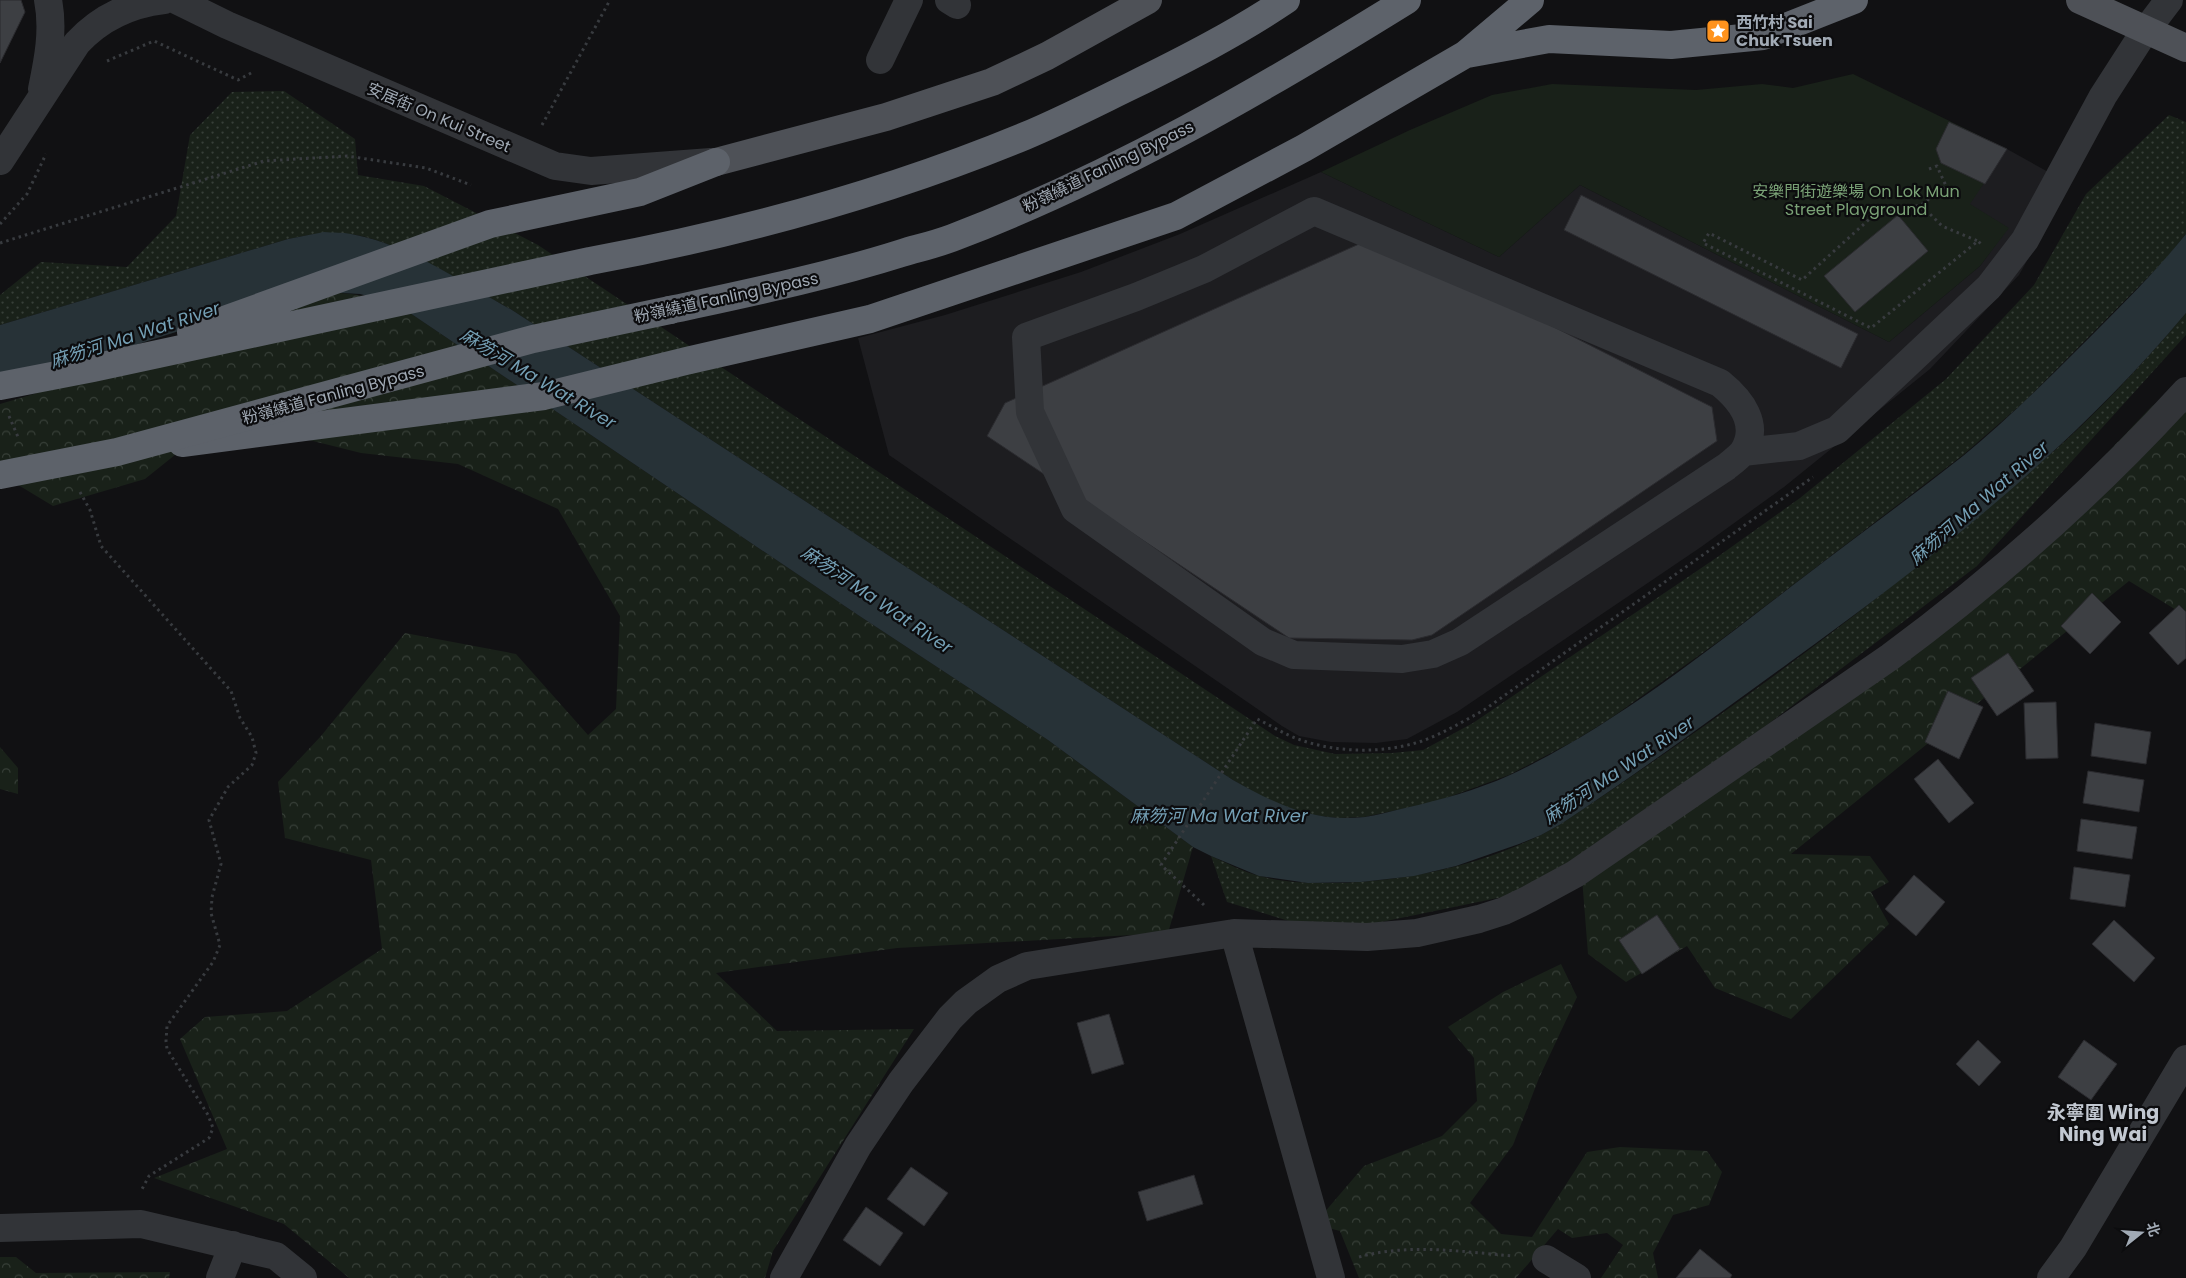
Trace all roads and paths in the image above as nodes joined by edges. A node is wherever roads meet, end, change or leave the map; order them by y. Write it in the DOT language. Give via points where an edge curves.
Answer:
graph roads {
  1 [pos="48,0"];
  2 [pos="164,0"];
  3 [pos="176,0"];
  4 [pos="610,0"];
  5 [pos="909,0"];
  6 [pos="1148,0"];
  7 [pos="1286,0"];
  8 [pos="1408,0"];
  9 [pos="1530,0"];
  10 [pos="1854,0"];
  11 [pos="2080,0"];
  12 [pos="2169,0"];
  13 [pos="2146,30"];
  14 [pos="2186,48"];
  15 [pos="1466,54"];
  16 [pos="880,60"];
  17 [pos="102,63"];
  18 [pos="253,72"];
  19 [pos="38,105"];
  20 [pos="540,130"];
  21 [pos="48,150"];
  22 [pos="0,161"];
  23 [pos="716,162"];
  24 [pos="1929,169"];
  25 [pos="470,185"];
  26 [pos="1921,206"];
  27 [pos="0,224"];
  28 [pos="1978,241"];
  29 [pos="0,243"];
  30 [pos="1984,246"];
  31 [pos="93,368"];
  32 [pos="0,386"];
  33 [pos="2186,392"];
  34 [pos="16,437"];
  35 [pos="24,437"];
  36 [pos="116,452"];
  37 [pos="1743,452"];
  38 [pos="0,475"];
  39 [pos="76,486"];
  40 [pos="1254,723"];
  41 [pos="1234,933"];
  42 [pos="2186,1059"];
  43 [pos="141,1224"];
  44 [pos="0,1228"];
  45 [pos="233,1245"];
  46 [pos="1546,1259"];
  47 [pos="1330,1272"];
  48 [pos="220,1278"];
  49 [pos="303,1278"];
  50 [pos="784,1278"];
  51 [pos="1577,1278"];
  52 [pos="2051,1278"];
  1 -- 19 [label="street" via="48,58"];
  2 -- 19 [label="street" via="131,6 89,30 77,43"];
  3 -- 23 [label="street, 安居街 On Kui Street" via="554,166 591,171"];
  4 -- 20 [label="path"];
  5 -- 16 [label="street"];
  6 -- 23 [label="main road" via="1047,56 992,82 886,117"];
  7 -- 31 [label="highway" via="1257,20 1182,61 1025,136 843,200 650,250"];
  8 -- 36 [label="highway, 粉嶺繞道 Fanling Bypass, bridge" via="1146,150 952,238 834,274 533,340"];
  9 -- 15 [label="highway"];
  10 -- 15 [label="highway" via="1763,36 1671,45 1549,39"];
  11 -- 13 [label="main road"];
  12 -- 13 [label="street"];
  13 -- 14 [label="main road"];
  13 -- 37 [label="street" via="2103,96 2025,240 1989,287 1836,430 1799,446"];
  15 -- 36 [label="highway, bridge" via="1304,148 1176,216 870,319 544,396"];
  17 -- 18 [label="path" via="154,41 238,80"];
  19 -- 22 [label="street"];
  21 -- 27 [label="path" via="27,194"];
  23 -- 31 [label="highway" via="640,192 490,224"];
  24 -- 26 [label="path" via="1937,166 1946,186"];
  25 -- 29 [label="path" via="426,168 348,156 264,161"];
  26 -- 28 [label="path" via="1942,226"];
  26 -- 28 [label="path" via="1874,215 1802,280 1709,233 1704,243 1871,328"];
  28 -- 30 [label="path"];
  31 -- 32 [label="highway"];
  33 -- 41 [label="street" via="2037,540 1936,623 1551,888 1504,911 1417,933 1367,937"];
  34 -- 35 [label="path"];
  36 -- 38 [label="highway, 粉嶺繞道 Fanling Bypass, bridge"];
  37 -- 37 [label="street" via="1726,468 1460,642 1433,654 1402,659 1294,656 1263,642 1075,509 1030,412 1026,337 1204,269 1314,211 1720,382 1736,395 1747,413 1751,434"];
  39 -- 43 [label="path" via="90,510 101,546 231,691 256,753 252,765 228,787 209,820 221,864 211,913 220,945 214,962 168,1026 167,1033 167,1049 213,1128 208,1138 150,1176 140,1192"];
  40 -- 41 [label="path" via="1161,865"];
  41 -- 47 [label="street"];
  41 -- 50 [label="street" via="1027,966 998,979 966,1002 927,1047 858,1146"];
  42 -- 52 [label="street" via="2078,1240"];
  43 -- 44 [label="street"];
  43 -- 45 [label="street"];
  45 -- 48 [label="street"];
  45 -- 49 [label="street" via="276,1256"];
  46 -- 47 [label="path" via="1432,1249 1381,1251"];
  46 -- 51 [label="street"];
}
